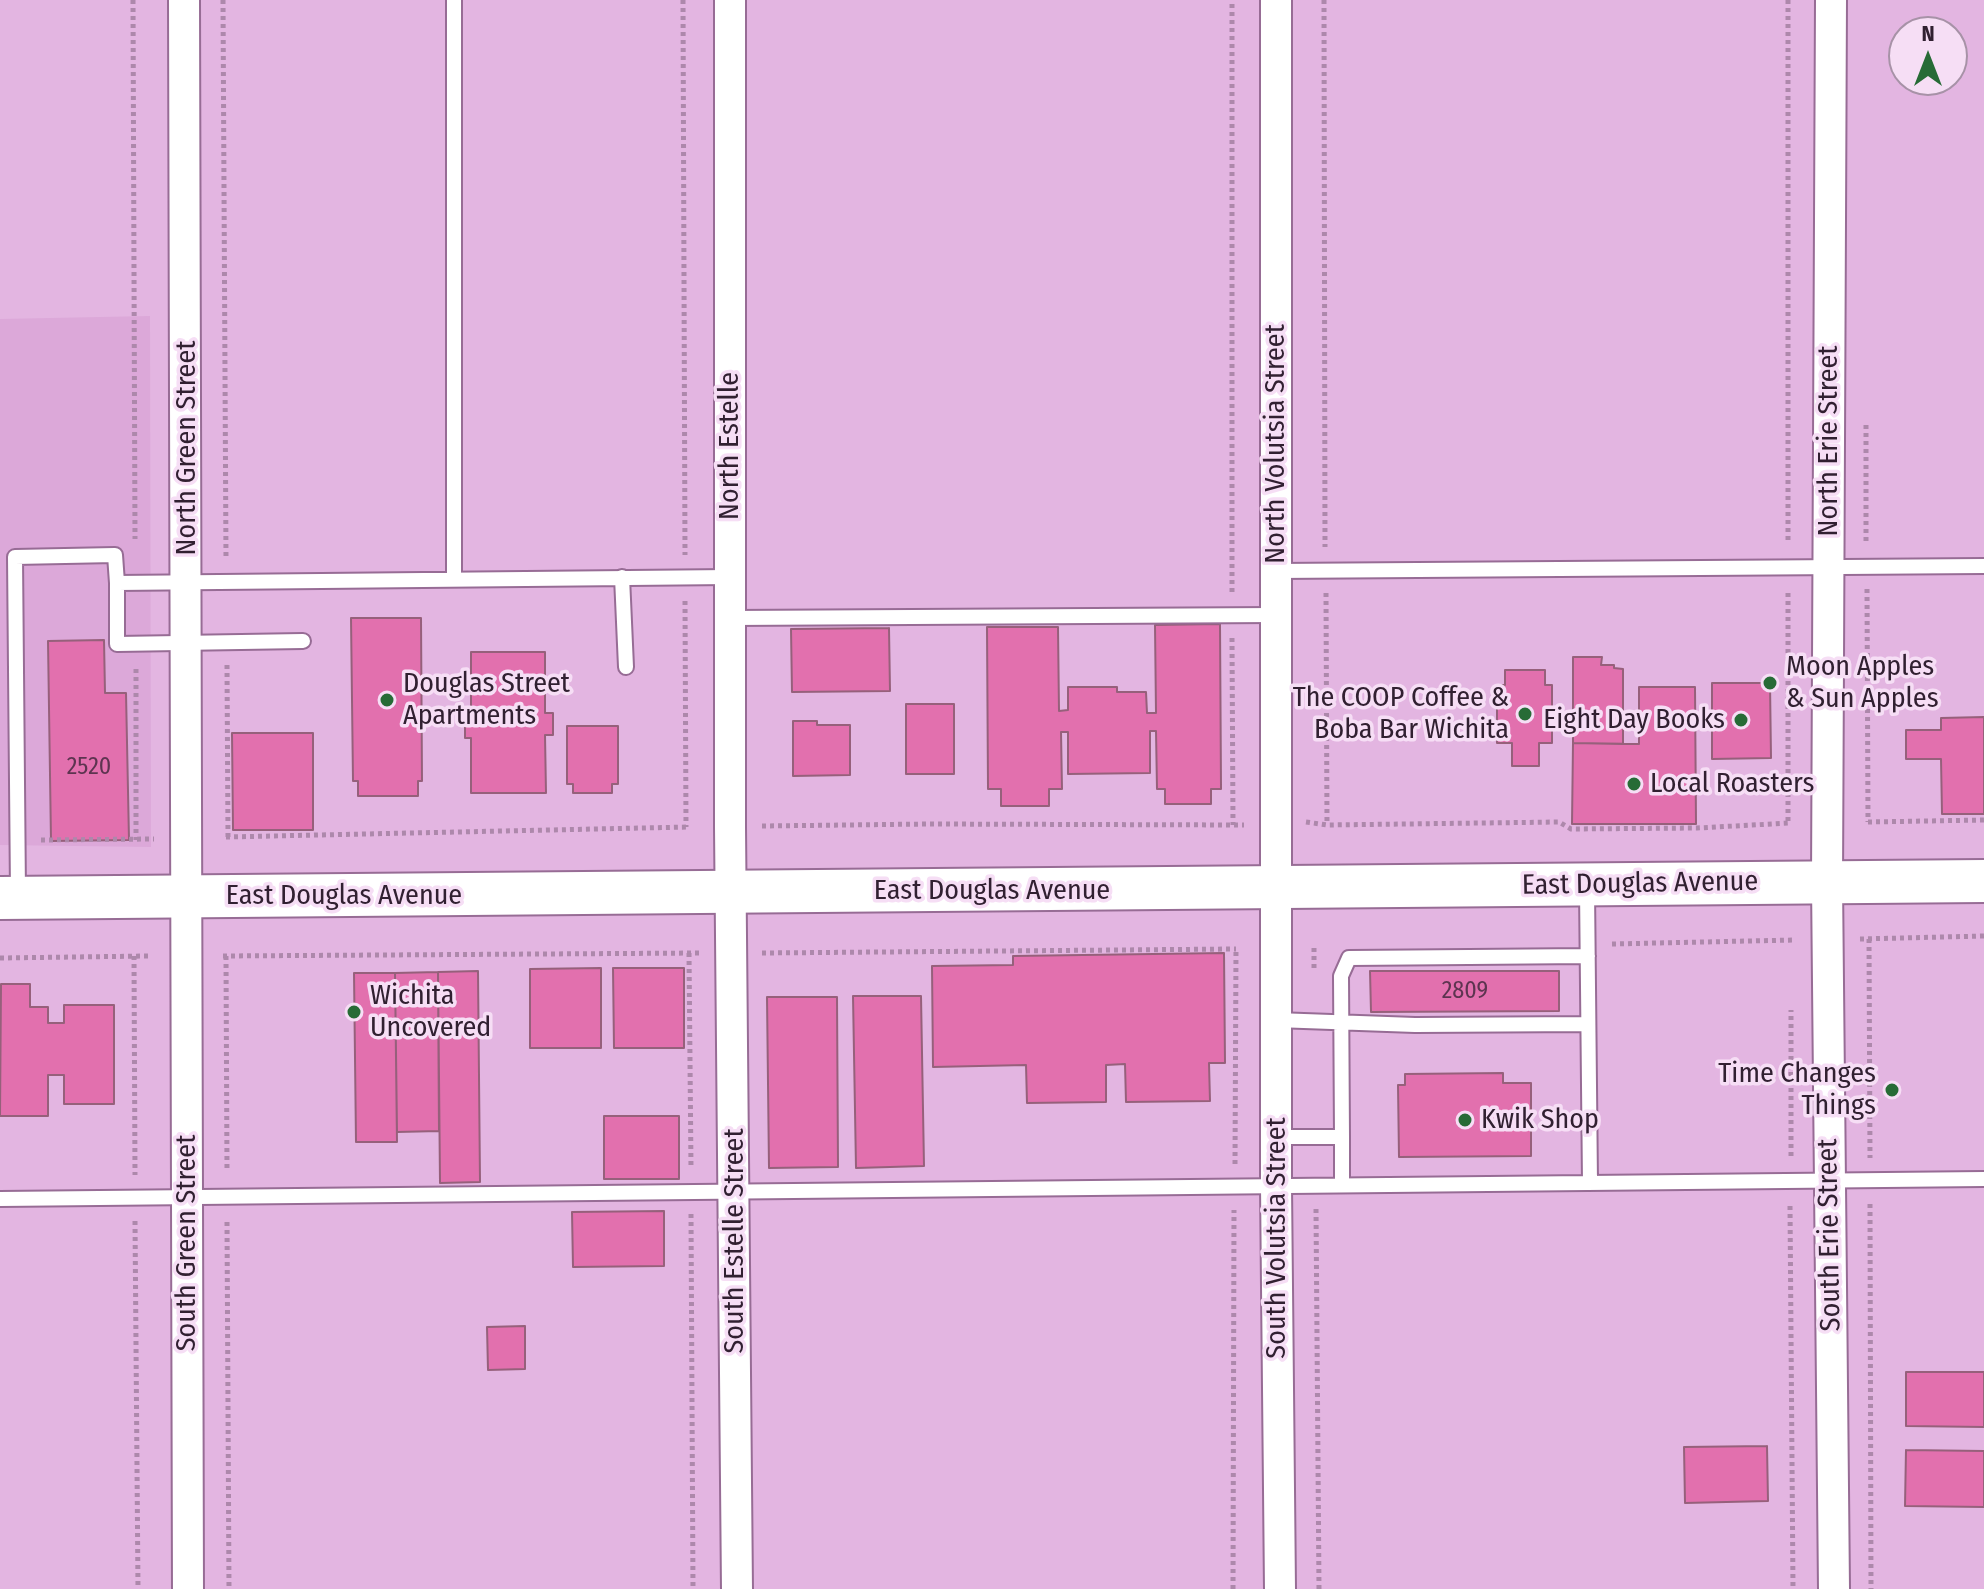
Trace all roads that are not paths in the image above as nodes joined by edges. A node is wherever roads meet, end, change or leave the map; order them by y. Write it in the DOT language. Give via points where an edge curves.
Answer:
graph roads {
  1 [pos="184,0"];
  2 [pos="454,0"];
  3 [pos="730,0"];
  4 [pos="1276,0"];
  5 [pos="1831,0"];
  6 [pos="1828,566"];
  7 [pos="1984,566"];
  8 [pos="1276,571"];
  9 [pos="622,577"];
  10 [pos="730,577"];
  11 [pos="454,578"];
  12 [pos="187,581"];
  13 [pos="117,583"];
  14 [pos="1276,615"];
  15 [pos="730,618"];
  16 [pos="187,641"];
  17 [pos="303,641"];
  18 [pos="626,667"];
  19 [pos="1984,881"];
  20 [pos="1827,882"];
  21 [pos="1587,885"];
  22 [pos="1276,888"];
  23 [pos="731,893"];
  24 [pos="187,897"];
  25 [pos="9,898"];
  26 [pos="1588,950"];
  27 [pos="1276,1020"];
  28 [pos="1341,1020"];
  29 [pos="1588,1024"];
  30 [pos="1276,1137"];
  31 [pos="1342,1137"];
  32 [pos="1984,1179"];
  33 [pos="1830,1181"];
  34 [pos="1590,1183"];
  35 [pos="1342,1185"];
  36 [pos="1276,1186"];
  37 [pos="735,1191"];
  38 [pos="187,1197"];
  39 [pos="0,1199"];
  40 [pos="188,1589"];
  41 [pos="737,1589"];
  42 [pos="1280,1589"];
  43 [pos="1834,1589"];
  1 -- 12 [label="street, North Green Street"];
  2 -- 11 [label="lane"];
  3 -- 10 [label="street, North Estelle"];
  4 -- 8 [label="street, North Volutsia Street"];
  5 -- 6 [label="street, North Erie Street"];
  6 -- 7 [label="lane"];
  6 -- 8 [label="lane"];
  6 -- 20 [label="street, North Erie Street"];
  8 -- 14 [label="street, North Volutsia Street"];
  9 -- 10 [label="lane"];
  9 -- 11 [label="lane"];
  9 -- 18 [label="lane"];
  10 -- 15 [label="street, North Estelle"];
  11 -- 12 [label="lane"];
  12 -- 13 [label="lane"];
  12 -- 16 [label="street, North Green Street"];
  13 -- 16 [label="lane" via="117,644"];
  13 -- 25 [label="lane" via="115,555 15,557 17,838"];
  14 -- 15 [label="lane"];
  14 -- 22 [label="street, North Volutsia Street"];
  15 -- 23 [label="street, North Estelle"];
  16 -- 17 [label="lane"];
  16 -- 24 [label="street, North Green Street"];
  19 -- 20 [label="main road, East Douglas Avenue"];
  20 -- 21 [label="main road, East Douglas Avenue"];
  20 -- 33 [label="street, South Erie Street"];
  21 -- 22 [label="main road, East Douglas Avenue"];
  21 -- 26 [label="lane"];
  22 -- 23 [label="main road, East Douglas Avenue"];
  22 -- 27 [label="street, South Volutsia Street"];
  23 -- 24 [label="main road, East Douglas Avenue"];
  23 -- 37 [label="street, South Estelle Street"];
  24 -- 25 [label="main road, East Douglas Avenue"];
  24 -- 38 [label="street, South Green Street"];
  26 -- 28 [label="lane" via="1525,964 1349,958 1341,976"];
  26 -- 29 [label="lane"];
  27 -- 28 [label="lane"];
  27 -- 30 [label="street, South Volutsia Street"];
  28 -- 29 [label="lane" via="1525,1018"];
  28 -- 31 [label="lane"];
  29 -- 34 [label="lane"];
  30 -- 31 [label="lane"];
  30 -- 36 [label="street, South Volutsia Street"];
  31 -- 35 [label="lane"];
  32 -- 33 [label="lane"];
  33 -- 34 [label="lane"];
  33 -- 43 [label="street, South Erie Street"];
  34 -- 35 [label="lane"];
  35 -- 36 [label="lane"];
  36 -- 37 [label="lane"];
  36 -- 42 [label="street, South Volutsia Street"];
  37 -- 38 [label="lane"];
  37 -- 41 [label="street, South Estelle Street"];
  38 -- 39 [label="lane"];
  38 -- 40 [label="street, South Green Street"];
}
